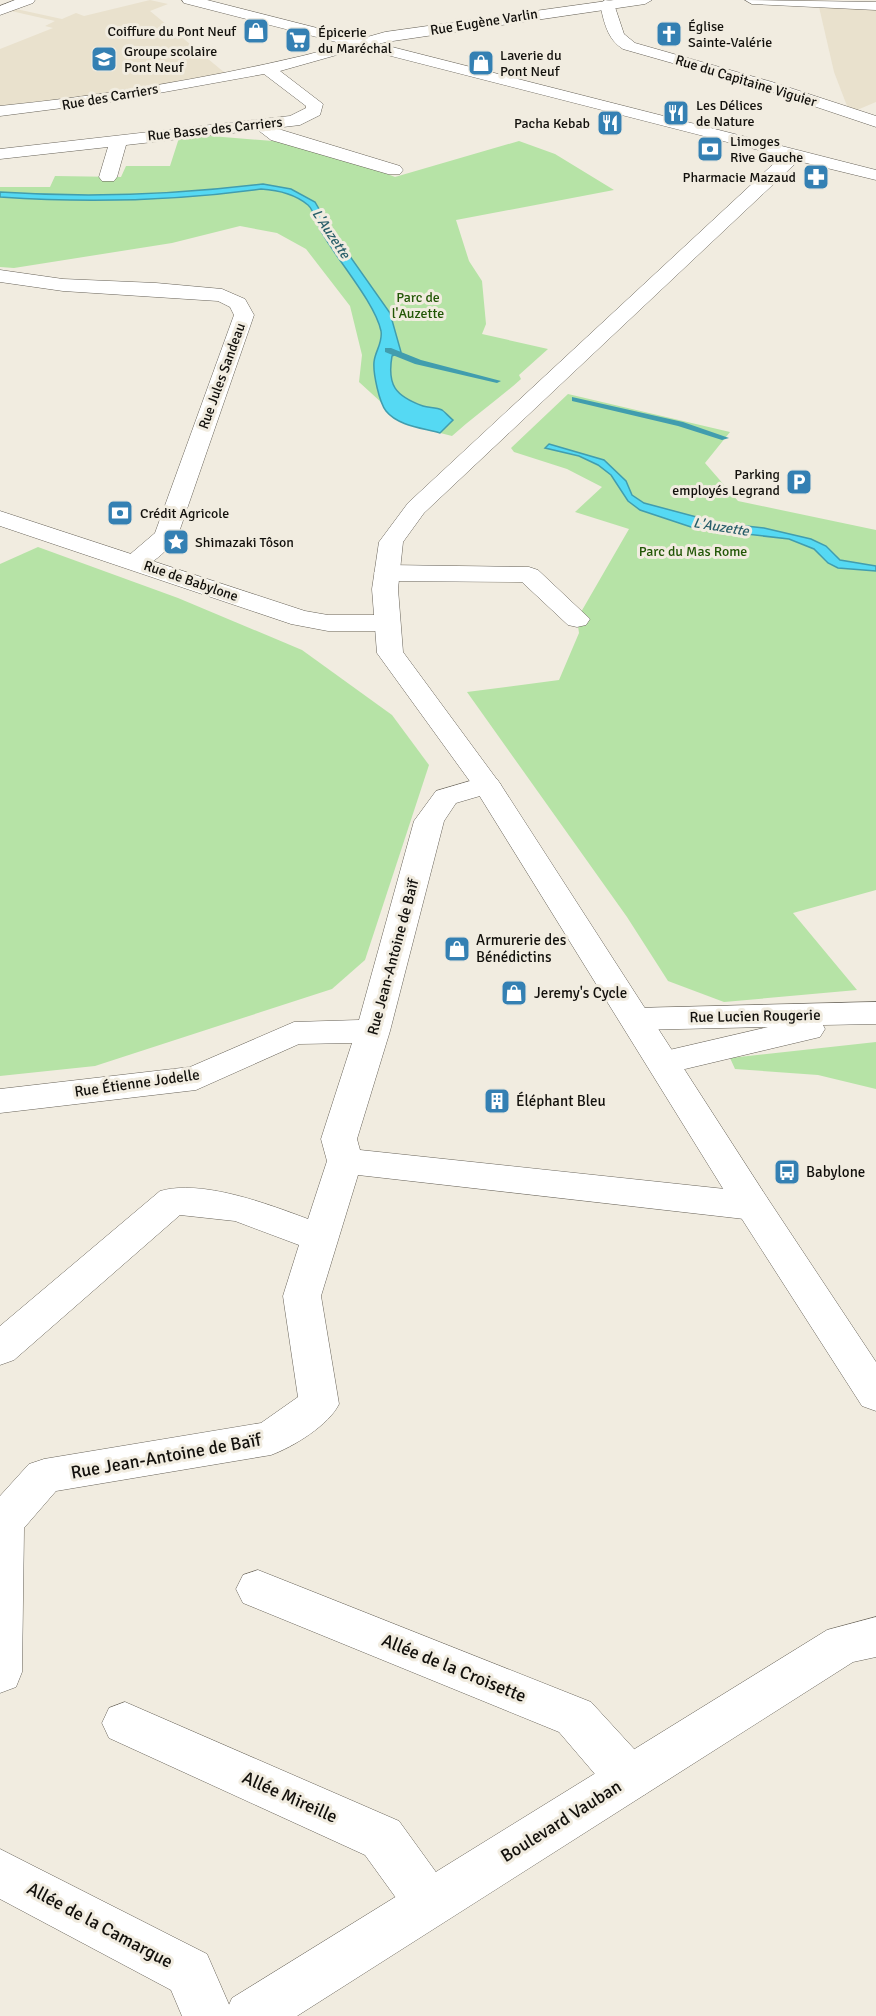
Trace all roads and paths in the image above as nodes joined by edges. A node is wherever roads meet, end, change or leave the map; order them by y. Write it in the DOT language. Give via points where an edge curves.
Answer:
graph roads {
  1 [pos="28,0"];
  2 [pos="189,0"];
  3 [pos="632,0"];
  4 [pos="645,0"];
  5 [pos="752,0"];
  6 [pos="607,4"];
  7 [pos="876,6"];
  8 [pos="0,11"];
  9 [pos="359,44"];
  10 [pos="266,68"];
  11 [pos="0,111"];
  12 [pos="876,122"];
  13 [pos="263,125"];
  14 [pos="119,140"];
  15 [pos="0,154"];
  16 [pos="794,155"];
  17 [pos="394,170"];
  18 [pos="876,175"];
  19 [pos="108,177"];
  20 [pos="0,276"];
  21 [pos="0,518"];
  22 [pos="133,562"];
  23 [pos="387,573"];
  24 [pos="577,619"];
  25 [pos="386,623"];
  26 [pos="487,785"];
  27 [pos="875,1013"];
  28 [pos="636,1018"];
  29 [pos="373,1031"];
  30 [pos="664,1062"];
  31 [pos="0,1101"];
  32 [pos="345,1161"];
  33 [pos="753,1206"];
  34 [pos="320,1238"];
  35 [pos="0,1349"];
  36 [pos="876,1395"];
  37 [pos="258,1589"];
  38 [pos="876,1637"];
  39 [pos="0,1672"];
  40 [pos="124,1723"];
  41 [pos="629,1778"];
  42 [pos="0,1873"];
  43 [pos="429,1904"];
  44 [pos="208,2016"];
  45 [pos="250,2016"];
  1 -- 8 [label="street"];
  2 -- 9 [label="street"];
  3 -- 4 [label="street, Rue Eugène Varlin"];
  3 -- 6 [label="street, Rue Eugène Varlin"];
  5 -- 7 [label="street"];
  6 -- 9 [label="street, Rue Eugène Varlin"];
  6 -- 12 [label="street, Rue du Capitaine Viguier" via="608,17 620,41 629,46 766,85"];
  9 -- 10 [label="street, Rue des Carriers"];
  9 -- 16 [label="street"];
  10 -- 11 [label="street, Rue des Carriers" via="58,106"];
  10 -- 13 [label="street, Rue Basse des Carriers" via="315,104 314,111 294,121"];
  13 -- 14 [label="street, Rue Basse des Carriers"];
  13 -- 17 [label="street" via="269,132"];
  14 -- 15 [label="street, Rue Basse des Carriers"];
  14 -- 19 [label="street"];
  16 -- 18 [label="street"];
  16 -- 23 [label="street" via="416,508 391,542"];
  20 -- 22 [label="street, Rue Jules Sandeau" via="63,285 222,295 238,303 244,315 166,535"];
  21 -- 22 [label="street, Rue de Babylone"];
  22 -- 25 [label="street, Rue de Babylone" via="300,618 328,623"];
  23 -- 24 [label="street" via="529,575"];
  23 -- 25 [label="street"];
  25 -- 26 [label="street" via="390,653"];
  26 -- 28 [label="street"];
  26 -- 29 [label="street, Rue Jean-Antoine de Baïf" via="446,797 429,821"];
  27 -- 28 [label="street, Rue Lucien Rougerie"];
  27 -- 30 [label="street, Rue Lucien Rougerie"];
  28 -- 30 [label="street"];
  29 -- 31 [label="street, Rue Étienne Jodelle" via="294,1033 196,1078"];
  29 -- 32 [label="street, Rue Jean-Antoine de Baïf" via="339,1139"];
  30 -- 33 [label="street"];
  32 -- 33 [label="street"];
  32 -- 34 [label="street, Rue Jean-Antoine de Baïf"];
  33 -- 36 [label="street"];
  34 -- 35 [label="street" via="238,1208 173,1201"];
  34 -- 39 [label="street, Rue Jean-Antoine de Baïf" via="302,1296 319,1404 271,1438 44,1476 3,1522"];
  37 -- 41 [label="street, Allée de la Croisette" via="575,1717"];
  38 -- 41 [label="street, Boulevard Vauban" via="843,1644"];
  40 -- 43 [label="street, Allée Mireille" via="382,1838"];
  41 -- 43 [label="street, Boulevard Vauban"];
  42 -- 44 [label="street, Allée de la Camargue" via="189,1972"];
  43 -- 45 [label="street, Boulevard Vauban"];
}
